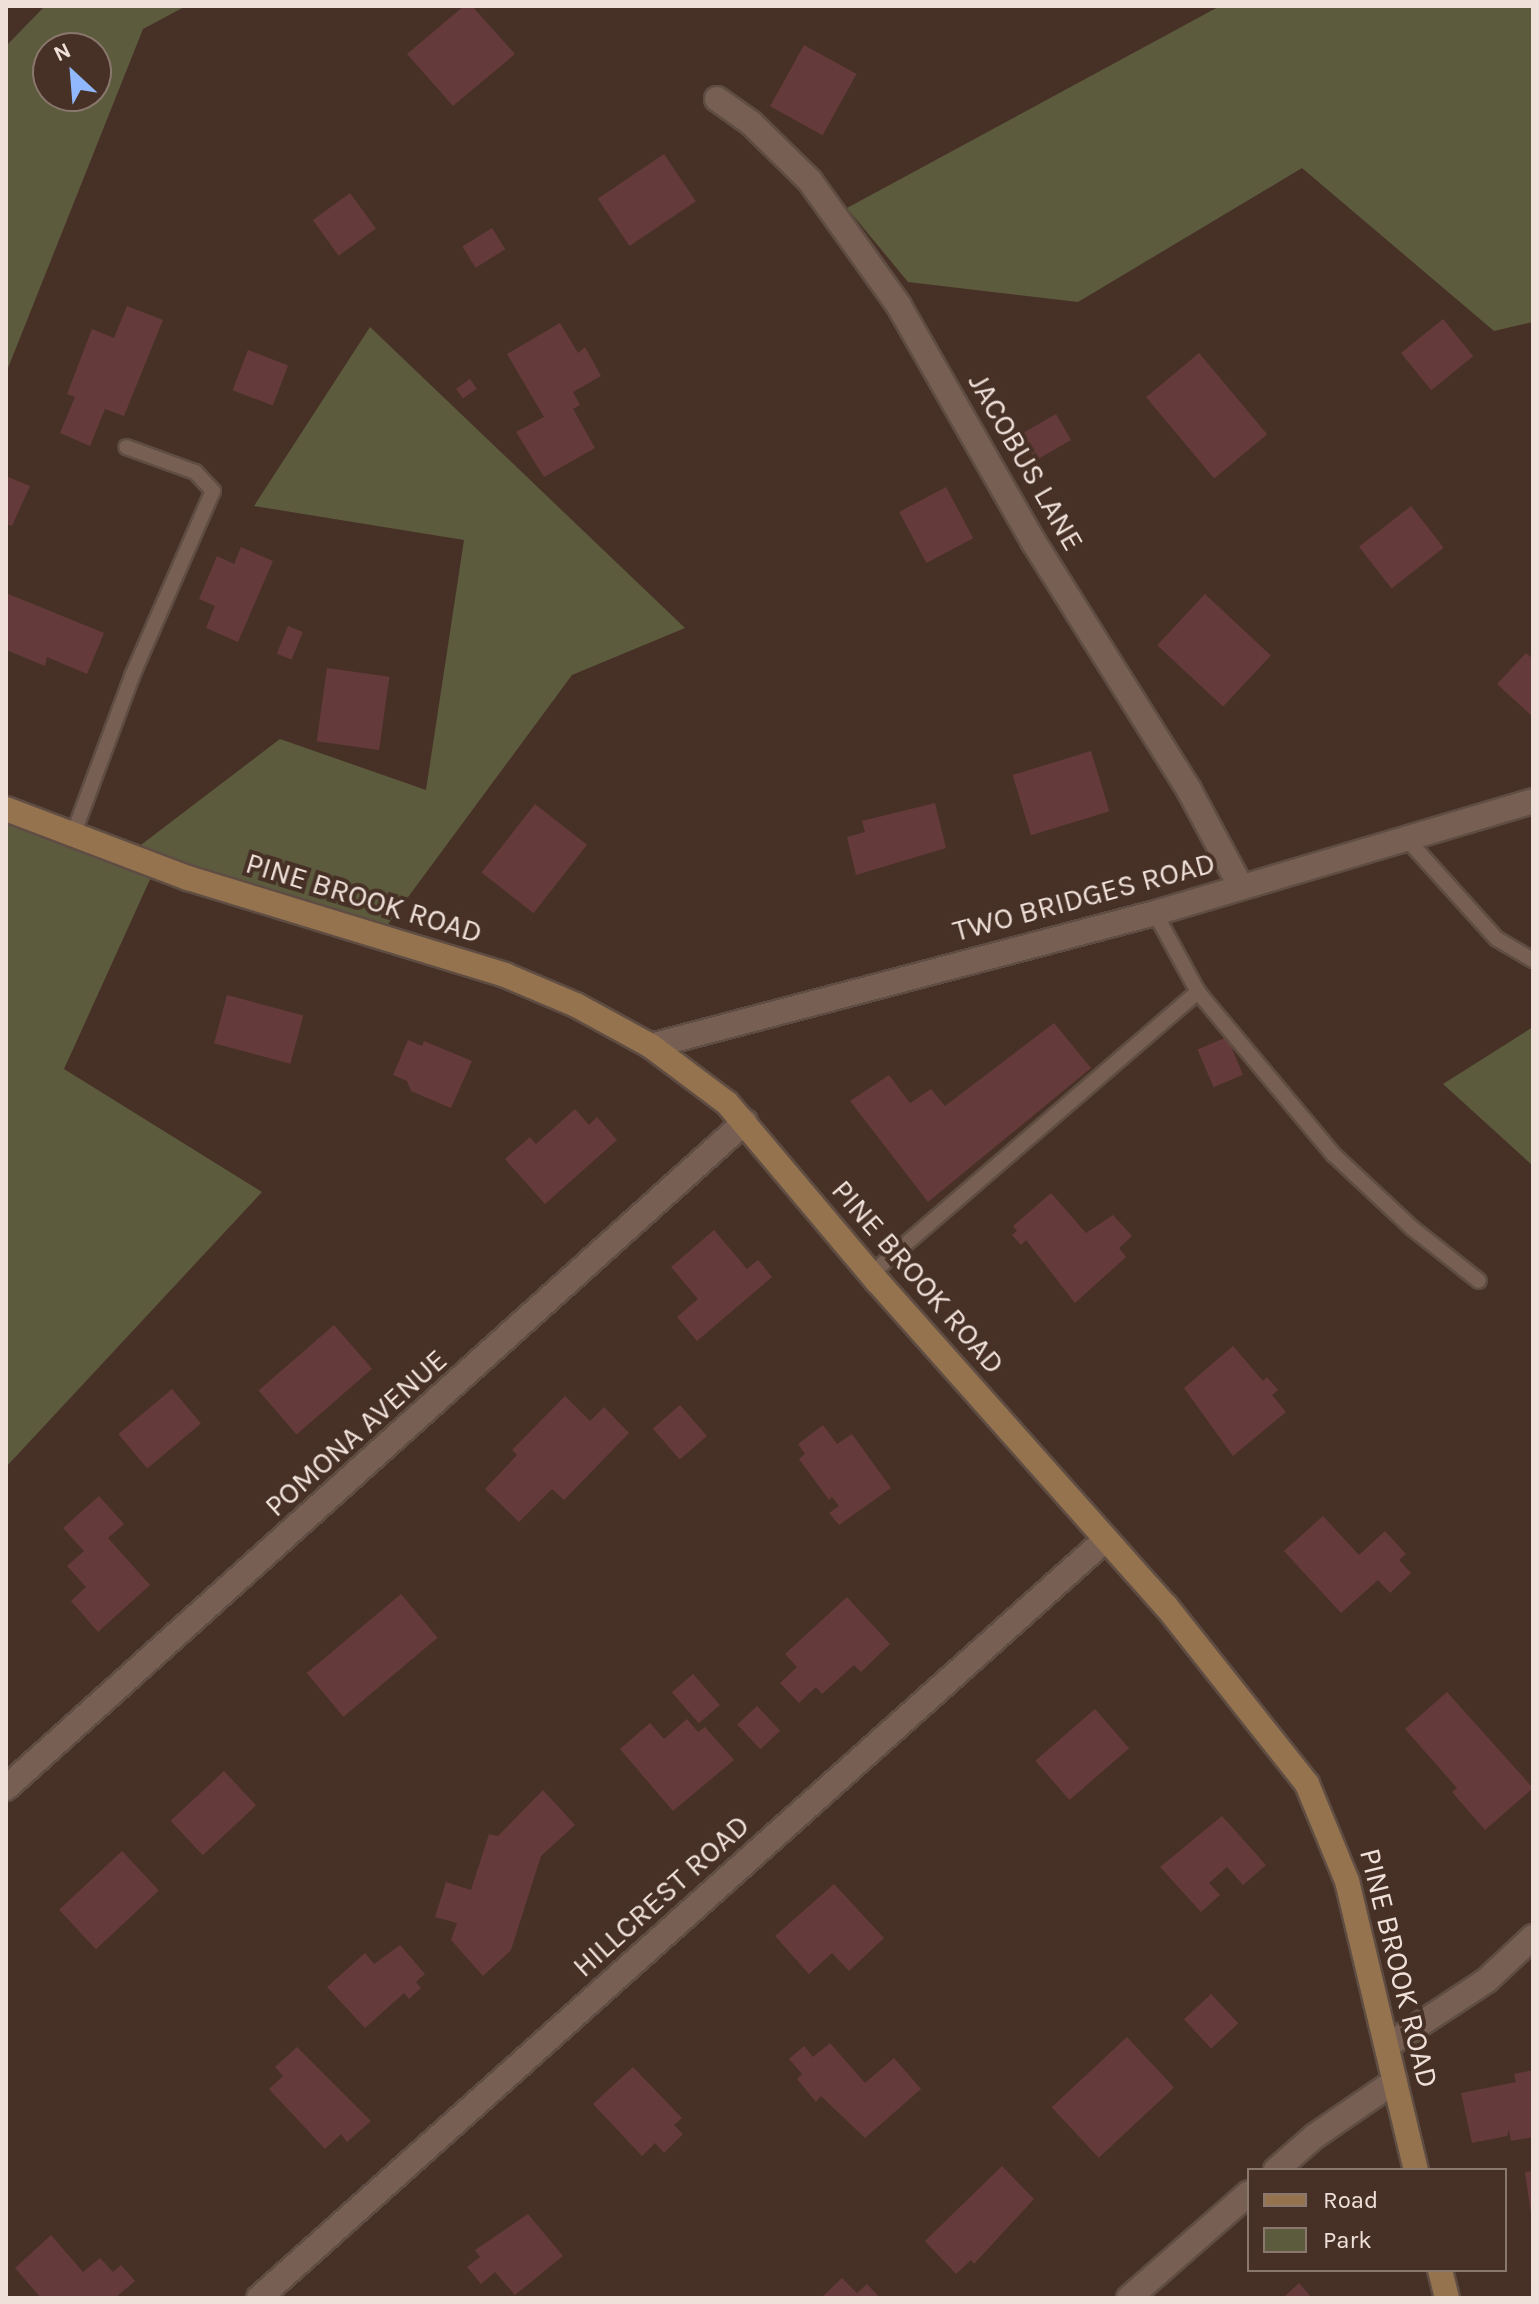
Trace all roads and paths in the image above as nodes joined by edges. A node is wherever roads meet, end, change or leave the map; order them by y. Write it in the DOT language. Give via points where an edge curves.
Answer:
graph roads {
  1 [pos="717,99"];
  2 [pos="126,447"];
  3 [pos="1533,801"];
  4 [pos="6,809"];
  5 [pos="73,835"];
  6 [pos="1405,837"];
  7 [pos="1241,887"];
  8 [pos="1155,913"];
  9 [pos="1533,960"];
  10 [pos="1198,992"];
  11 [pos="651,1046"];
  12 [pos="745,1122"];
  13 [pos="871,1274"];
  14 [pos="1479,1281"];
  15 [pos="1105,1540"];
  16 [pos="6,1788"];
  17 [pos="1533,1937"];
  18 [pos="1390,2044"];
  19 [pos="1395,2081"];
  20 [pos="1278,2168"];
  21 [pos="1416,2168"];
  22 [pos="1247,2195"];
  23 [pos="1440,2272"];
  24 [pos="259,2298"];
  25 [pos="1129,2298"];
  26 [pos="1447,2298"];
  1 -- 7 [label="street, JACOBUS LANE" via="751,123 810,181 899,306 1046,564 1189,790"];
  2 -- 5 [label="lane" via="195,472 213,491 132,676"];
  3 -- 6 [label="street, TWO BRIDGES ROAD"];
  4 -- 5 [label="street, PINE BROOK ROAD"];
  5 -- 11 [label="street, PINE BROOK ROAD" via="188,878 505,975"];
  6 -- 7 [label="street, TWO BRIDGES ROAD"];
  6 -- 9 [label="lane" via="1497,939"];
  7 -- 8 [label="street, TWO BRIDGES ROAD"];
  8 -- 10 [label="lane"];
  8 -- 11 [label="street, TWO BRIDGES ROAD"];
  10 -- 13 [label="lane"];
  10 -- 14 [label="lane" via="1334,1155"];
  11 -- 12 [label="street, PINE BROOK ROAD"];
  12 -- 13 [label="street, PINE BROOK ROAD"];
  12 -- 16 [label="street, POMONA AVENUE"];
  13 -- 15 [label="street, PINE BROOK ROAD"];
  15 -- 18 [label="street, PINE BROOK ROAD" via="1166,1606 1307,1784 1347,1881"];
  15 -- 24 [label="street, HILLCREST ROAD"];
  17 -- 18 [label="street" via="1487,1980"];
  18 -- 19 [label="street, PINE BROOK ROAD"];
  19 -- 20 [label="street"];
  19 -- 21 [label="street, PINE BROOK ROAD"];
  22 -- 25 [label="street"];
  23 -- 26 [label="street"];
}
